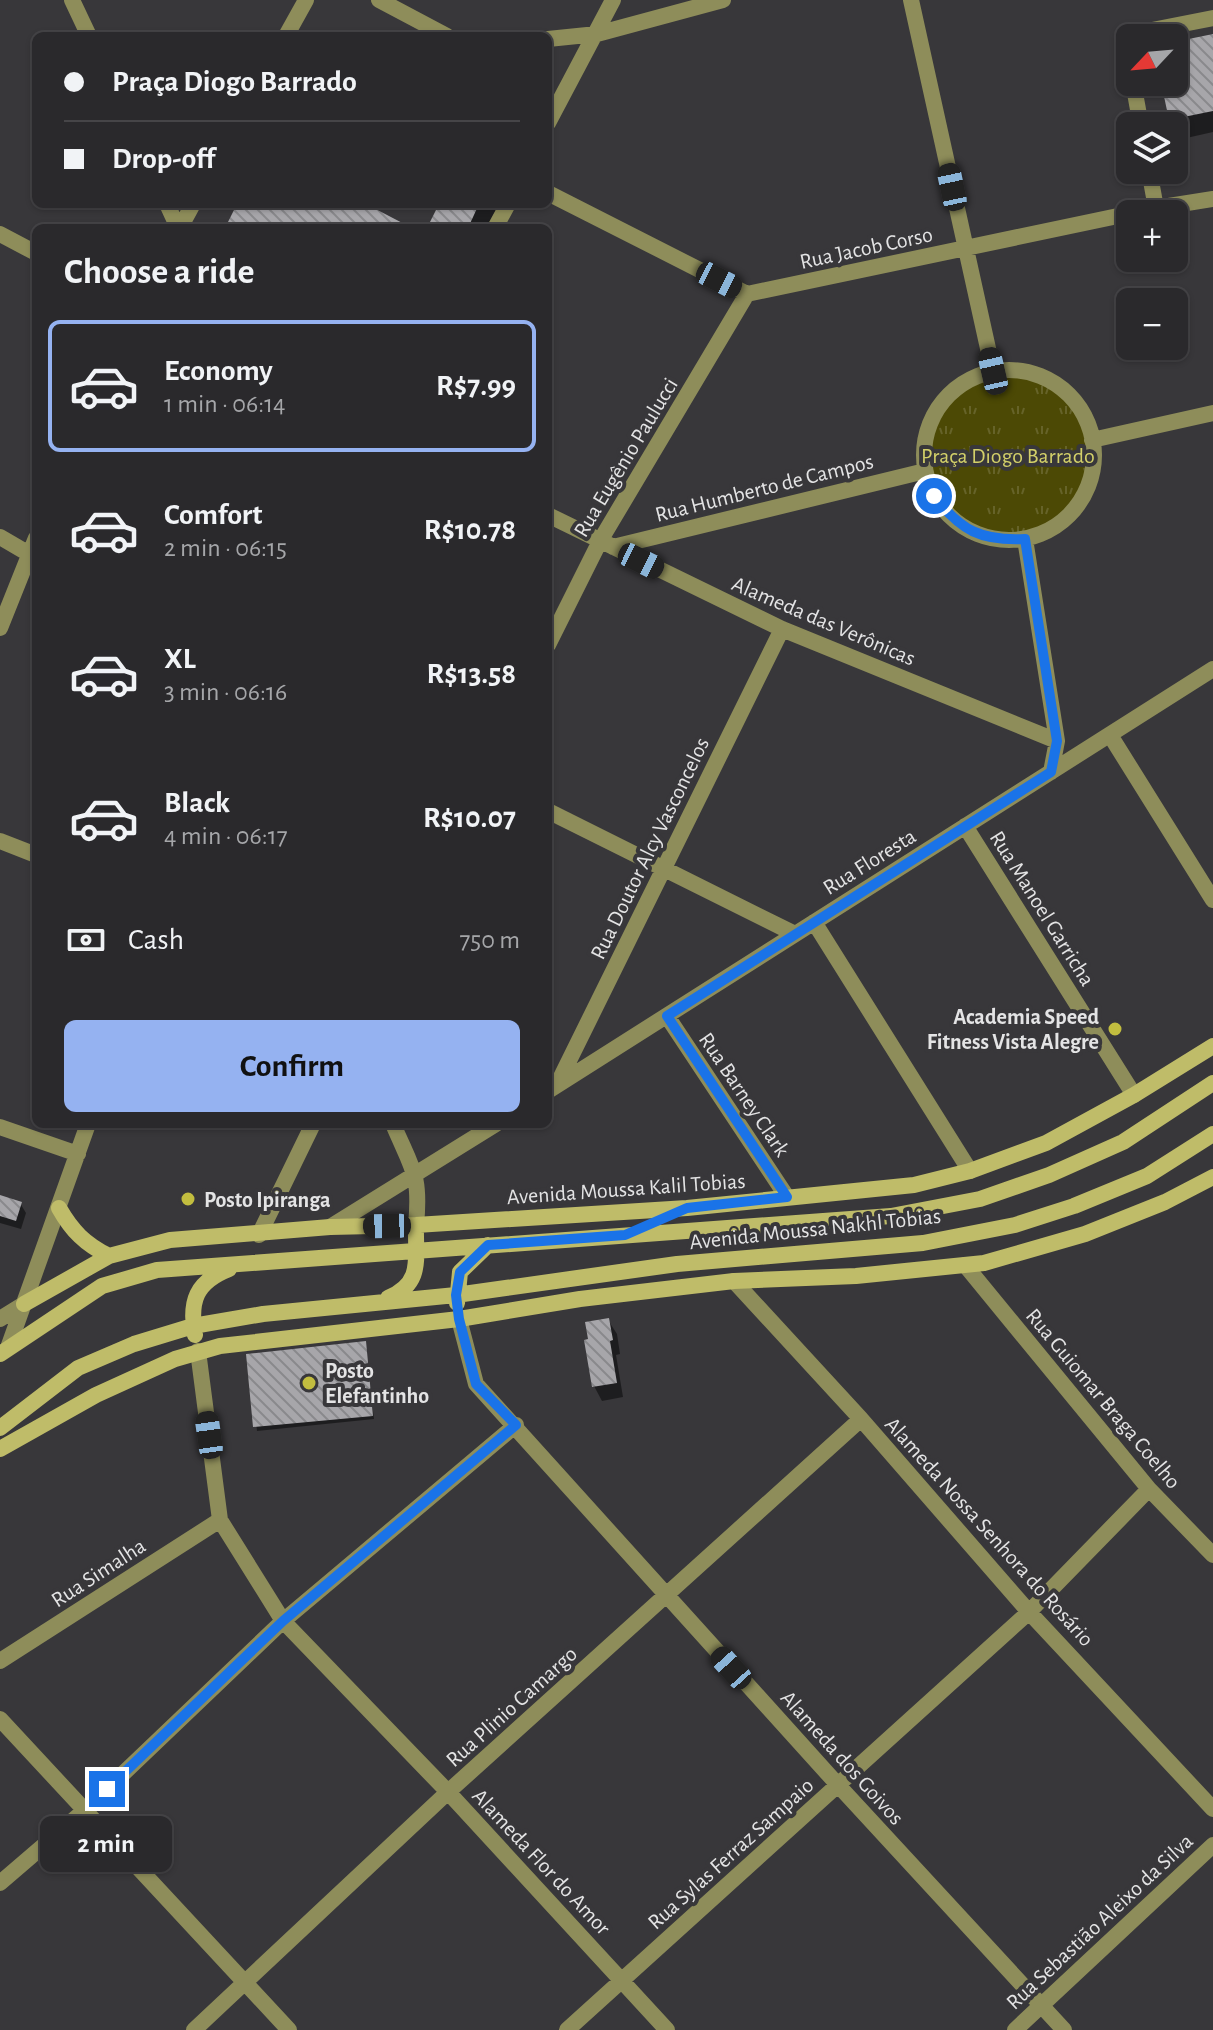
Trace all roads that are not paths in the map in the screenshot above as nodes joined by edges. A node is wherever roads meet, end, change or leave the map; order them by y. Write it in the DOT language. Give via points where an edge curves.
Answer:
graph roads {
  1 [pos="72,0"];
  2 [pos="306,0"];
  3 [pos="379,0"];
  4 [pos="613,0"];
  5 [pos="723,0"];
  6 [pos="911,0"];
  7 [pos="1213,18"];
  8 [pos="1183,24"];
  9 [pos="87,32"];
  10 [pos="288,32"];
  11 [pos="439,32"];
  12 [pos="597,34"];
  13 [pos="552,39"];
  14 [pos="554,93"];
  15 [pos="552,195"];
  16 [pos="1213,199"];
  17 [pos="1188,203"];
  18 [pos="1116,217"];
  19 [pos="0,234"];
  20 [pos="965,250"];
  21 [pos="32,251"];
  22 [pos="747,294"];
  23 [pos="993,371"];
  24 [pos="1213,413"];
  25 [pos="1092,440"];
  26 [pos="925,471"];
  27 [pos="552,517"];
  28 [pos="0,537"];
  29 [pos="1025,539"];
  30 [pos="606,544"];
  31 [pos="32,556"];
  32 [pos="0,628"];
  33 [pos="782,629"];
  34 [pos="552,638"];
  35 [pos="1213,669"];
  36 [pos="1110,735"];
  37 [pos="1057,741"];
  38 [pos="1051,772"];
  39 [pos="552,813"];
  40 [pos="965,826"];
  41 [pos="0,841"];
  42 [pos="32,853"];
  43 [pos="663,869"];
  44 [pos="1213,900"];
  45 [pos="814,922"];
  46 [pos="795,934"];
  47 [pos="667,1016"];
  48 [pos="1213,1046"];
  49 [pos="1213,1083"];
  50 [pos="552,1088"];
  51 [pos="1134,1095"];
  52 [pos="0,1127"];
  53 [pos="87,1128"];
  54 [pos="311,1128"];
  55 [pos="395,1128"];
  56 [pos="490,1128"];
  57 [pos="1213,1134"];
  58 [pos="78,1154"];
  59 [pos="970,1171"];
  60 [pos="416,1175"];
  61 [pos="1213,1177"];
  62 [pos="827,1195"];
  63 [pos="787,1197"];
  64 [pos="59,1208"];
  65 [pos="687,1208"];
  66 [pos="891,1216"];
  67 [pos="416,1225"];
  68 [pos="322,1229"];
  69 [pos="259,1235"];
  70 [pos="625,1235"];
  71 [pos="923,1243"];
  72 [pos="149,1245"];
  73 [pos="488,1245"];
  74 [pos="416,1250"];
  75 [pos="109,1256"];
  76 [pos="315,1258"];
  77 [pos="245,1262"];
  78 [pos="965,1265"];
  79 [pos="157,1270"];
  80 [pos="856,1276"];
  81 [pos="734,1281"];
  82 [pos="543,1283"];
  83 [pos="456,1295"];
  84 [pos="580,1299"];
  85 [pos="24,1304"];
  86 [pos="371,1305"];
  87 [pos="263,1314"];
  88 [pos="0,1319"];
  89 [pos="459,1319"];
  90 [pos="193,1326"];
  91 [pos="220,1346"];
  92 [pos="4,1351"];
  93 [pos="198,1351"];
  94 [pos="861,1419"];
  95 [pos="516,1425"];
  96 [pos="0,1428"];
  97 [pos="0,1449"];
  98 [pos="1149,1489"];
  99 [pos="220,1520"];
  100 [pos="1213,1555"];
  101 [pos="667,1597"];
  102 [pos="1029,1612"];
  103 [pos="283,1621"];
  104 [pos="0,1661"];
  105 [pos="0,1719"];
  106 [pos="838,1785"];
  107 [pos="448,1792"];
  108 [pos="1213,1809"];
  109 [pos="85,1810"];
  110 [pos="1213,1845"];
  111 [pos="0,1883"];
  112 [pos="623,1980"];
  113 [pos="245,1982"];
  114 [pos="1041,2006"];
  115 [pos="194,2030"];
  116 [pos="289,2030"];
  117 [pos="567,2030"];
  118 [pos="667,2030"];
  119 [pos="1015,2030"];
  120 [pos="1064,2030"];
  1 -- 9 [label="street"];
  2 -- 10 [label="street"];
  3 -- 11 [label="street"];
  4 -- 12 [label="street"];
  5 -- 12 [label="street"];
  6 -- 20 [label="street"];
  7 -- 8 [label="street"];
  12 -- 13 [label="street"];
  12 -- 14 [label="street"];
  15 -- 22 [label="street"];
  16 -- 17 [label="street, Rua Jacob Corso"];
  18 -- 20 [label="street, Rua Jacob Corso"];
  19 -- 21 [label="street"];
  20 -- 22 [label="street, Rua Jacob Corso"];
  20 -- 23 [label="street"];
  22 -- 30 [label="street, Rua Eugênio Paulucci"];
  23 -- 25 [label="street" via="1045,378 1083,414"];
  23 -- 26 [label="street" via="968,380 947,396 932,418 924,444"];
  24 -- 25 [label="street"];
  25 -- 29 [label="street" via="1086,492 1071,514 1050,530"];
  26 -- 29 [label="street" via="934,496 951,518 998,540"];
  26 -- 30 [label="street, Rua Humberto de Campos"];
  27 -- 30 [label="street, Alameda das Verônicas"];
  28 -- 31 [label="street"];
  29 -- 37 [label="street"];
  30 -- 33 [label="street, Alameda das Verônicas"];
  30 -- 34 [label="street, Rua Eugênio Paulucci"];
  31 -- 32 [label="street"];
  33 -- 37 [label="street, Alameda das Verônicas"];
  33 -- 43 [label="street, Rua Doutor Alcy Vasconcelos"];
  35 -- 36 [label="street, Rua Floresta"];
  36 -- 38 [label="street, Rua Floresta"];
  36 -- 44 [label="street"];
  37 -- 38 [label="street"];
  38 -- 40 [label="street, Rua Floresta"];
  39 -- 43 [label="street"];
  40 -- 45 [label="street, Rua Floresta"];
  40 -- 51 [label="street, Rua Manoel Garricha"];
  41 -- 42 [label="street"];
  43 -- 46 [label="street"];
  43 -- 50 [label="street, Rua Doutor Alcy Vasconcelos"];
  45 -- 46 [label="street, Rua Floresta"];
  45 -- 59 [label="street"];
  46 -- 47 [label="street, Rua Floresta"];
  47 -- 50 [label="street, Rua Floresta"];
  47 -- 63 [label="street, Rua Barney Clark"];
  48 -- 51 [label="main road, Avenida Moussa Kalil Tobias"];
  49 -- 66 [label="main road, Avenida Moussa Nakhl Tobias" via="1123,1142 1049,1175 980,1199"];
  51 -- 59 [label="main road, Avenida Moussa Kalil Tobias" via="1046,1143"];
  52 -- 58 [label="street"];
  53 -- 58 [label="street"];
  54 -- 69 [label="street"];
  55 -- 60 [label="street"];
  56 -- 60 [label="street"];
  57 -- 71 [label="main road, Avenida Moussa Nakhl Tobias" via="1147,1176 1074,1206 1015,1225"];
  58 -- 64 [label="street"];
  59 -- 62 [label="main road, Avenida Moussa Kalil Tobias" via="914,1185"];
  60 -- 67 [label="street"];
  60 -- 68 [label="street"];
  61 -- 78 [label="main road" via="1085,1234"];
  62 -- 63 [label="main road, Avenida Moussa Kalil Tobias"];
  62 -- 66 [label="main road"];
  63 -- 65 [label="main road, Avenida Moussa Kalil Tobias"];
  64 -- 75 [label="main road" via="70,1228"];
  64 -- 85 [label="street"];
  65 -- 67 [label="main road, Avenida Moussa Kalil Tobias"];
  65 -- 70 [label="main road"];
  66 -- 70 [label="main road, Avenida Moussa Nakhl Tobias"];
  67 -- 68 [label="main road, Avenida Moussa Kalil Tobias"];
  67 -- 74 [label="main road"];
  68 -- 69 [label="main road, Avenida Moussa Kalil Tobias"];
  68 -- 76 [label="main road"];
  69 -- 72 [label="main road, Avenida Moussa Kalil Tobias"];
  70 -- 73 [label="main road, Avenida Moussa Nakhl Tobias"];
  71 -- 80 [label="main road"];
  71 -- 82 [label="main road, Avenida Moussa Nakhl Tobias" via="677,1264"];
  72 -- 75 [label="main road, Avenida Moussa Kalil Tobias"];
  72 -- 79 [label="main road"];
  73 -- 74 [label="main road, Avenida Moussa Nakhl Tobias"];
  73 -- 83 [label="main road" via="460,1272"];
  74 -- 76 [label="main road, Avenida Moussa Nakhl Tobias"];
  74 -- 86 [label="main road" via="415,1273 404,1291"];
  75 -- 85 [label="main road, Avenida Moussa Kalil Tobias"];
  76 -- 77 [label="main road, Avenida Moussa Nakhl Tobias"];
  77 -- 79 [label="main road, Avenida Moussa Nakhl Tobias"];
  77 -- 90 [label="main road" via="212,1276 197,1290"];
  78 -- 80 [label="main road"];
  78 -- 98 [label="street, Rua Guiomar Braga Coelho"];
  79 -- 92 [label="main road, Avenida Moussa Nakhl Tobias" via="102,1286"];
  80 -- 81 [label="main road"];
  81 -- 84 [label="main road"];
  81 -- 94 [label="street, Alameda Nossa Senhora do Rosário"];
  82 -- 83 [label="main road, Avenida Moussa Nakhl Tobias"];
  82 -- 84 [label="main road"];
  83 -- 86 [label="main road, Avenida Moussa Nakhl Tobias"];
  83 -- 89 [label="main road"];
  84 -- 89 [label="main road"];
  85 -- 88 [label="street"];
  85 -- 92 [label="street"];
  86 -- 87 [label="main road, Avenida Moussa Nakhl Tobias"];
  87 -- 90 [label="main road, Avenida Moussa Nakhl Tobias"];
  87 -- 91 [label="main road"];
  89 -- 91 [label="main road"];
  89 -- 95 [label="street, Alameda dos Goivos" via="476,1384"];
  90 -- 93 [label="main road"];
  90 -- 96 [label="main road, Avenida Moussa Nakhl Tobias" via="78,1368"];
  91 -- 93 [label="main road"];
  93 -- 97 [label="main road" via="96,1395"];
  93 -- 99 [label="street, Alameda Flor do Amor"];
  94 -- 101 [label="street, Rua Plinio Camargo"];
  94 -- 102 [label="street, Alameda Nossa Senhora do Rosário"];
  95 -- 101 [label="street, Alameda dos Goivos"];
  95 -- 103 [label="street"];
  98 -- 100 [label="street, Rua Guiomar Braga Coelho"];
  98 -- 102 [label="street, Rua Sylas Ferraz Sampaio"];
  99 -- 103 [label="street, Alameda Flor do Amor"];
  99 -- 104 [label="street, Rua Simalha"];
  101 -- 106 [label="street, Alameda dos Goivos"];
  101 -- 107 [label="street, Rua Plinio Camargo"];
  102 -- 106 [label="street, Rua Sylas Ferraz Sampaio"];
  102 -- 108 [label="street, Alameda Nossa Senhora do Rosário"];
  103 -- 107 [label="street, Alameda Flor do Amor"];
  103 -- 109 [label="street"];
  105 -- 109 [label="street"];
  106 -- 112 [label="street, Rua Sylas Ferraz Sampaio"];
  106 -- 114 [label="street, Alameda dos Goivos"];
  107 -- 112 [label="street, Alameda Flor do Amor"];
  107 -- 113 [label="street, Rua Plinio Camargo"];
  109 -- 111 [label="street"];
  109 -- 113 [label="street"];
  110 -- 114 [label="street, Rua Sebastião Aleixo da Silva"];
  112 -- 117 [label="street, Rua Sylas Ferraz Sampaio"];
  112 -- 118 [label="street, Alameda Flor do Amor"];
  113 -- 115 [label="street, Rua Plinio Camargo"];
  113 -- 116 [label="street"];
  114 -- 119 [label="street, Rua Sebastião Aleixo da Silva"];
  114 -- 120 [label="street, Alameda dos Goivos"];
}
